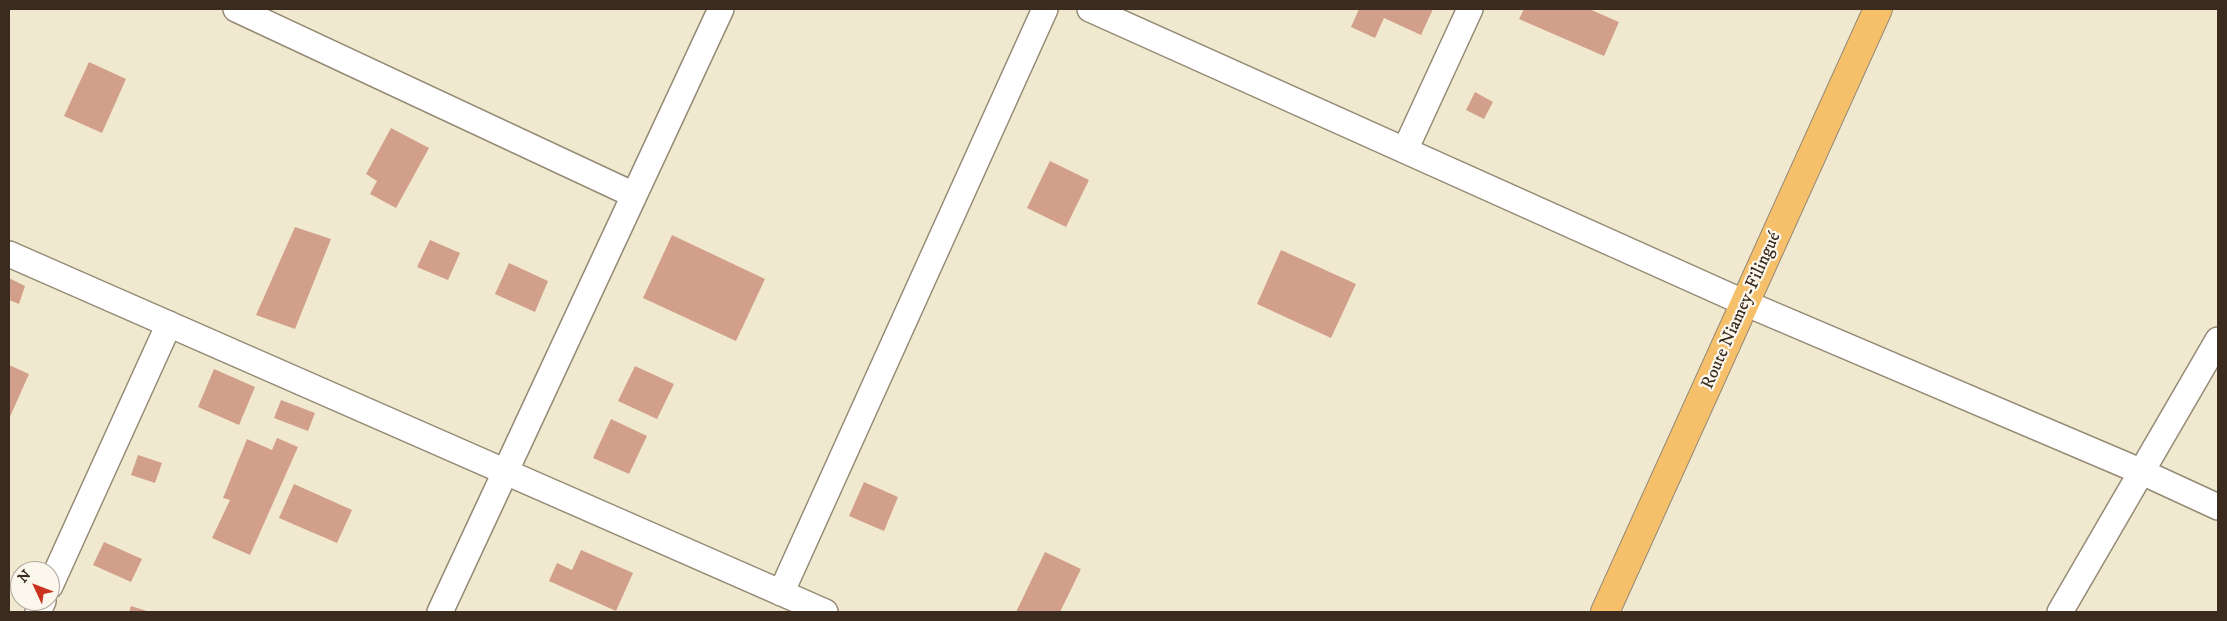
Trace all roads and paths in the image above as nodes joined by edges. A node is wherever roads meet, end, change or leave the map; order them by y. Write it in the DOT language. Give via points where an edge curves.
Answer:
graph roads {
  1 [pos="236,9"];
  2 [pos="721,9"];
  3 [pos="1045,9"];
  4 [pos="1090,9"];
  5 [pos="1470,9"];
  6 [pos="1878,9"];
  7 [pos="1405,150"];
  8 [pos="634,195"];
  9 [pos="9,254"];
  10 [pos="1746,303"];
  11 [pos="169,324"];
  12 [pos="2218,340"];
  13 [pos="506,472"];
  14 [pos="2142,472"];
  15 [pos="2218,507"];
  16 [pos="60,564"];
  17 [pos="781,593"];
  18 [pos="440,612"];
  19 [pos="825,612"];
  20 [pos="1605,612"];
  21 [pos="2060,612"];
  1 -- 8 [label="street"];
  2 -- 8 [label="street"];
  3 -- 17 [label="street"];
  4 -- 7 [label="street"];
  5 -- 7 [label="street"];
  6 -- 10 [label="main road, Route Niamey-Filingué"];
  7 -- 10 [label="street"];
  8 -- 13 [label="street"];
  9 -- 11 [label="street"];
  10 -- 14 [label="street"];
  10 -- 20 [label="main road, Route Niamey-Filingué"];
  11 -- 13 [label="street"];
  11 -- 16 [label="street"];
  12 -- 14 [label="street"];
  13 -- 17 [label="street"];
  13 -- 18 [label="street"];
  14 -- 15 [label="street"];
  14 -- 21 [label="street"];
  17 -- 19 [label="street"];
}
